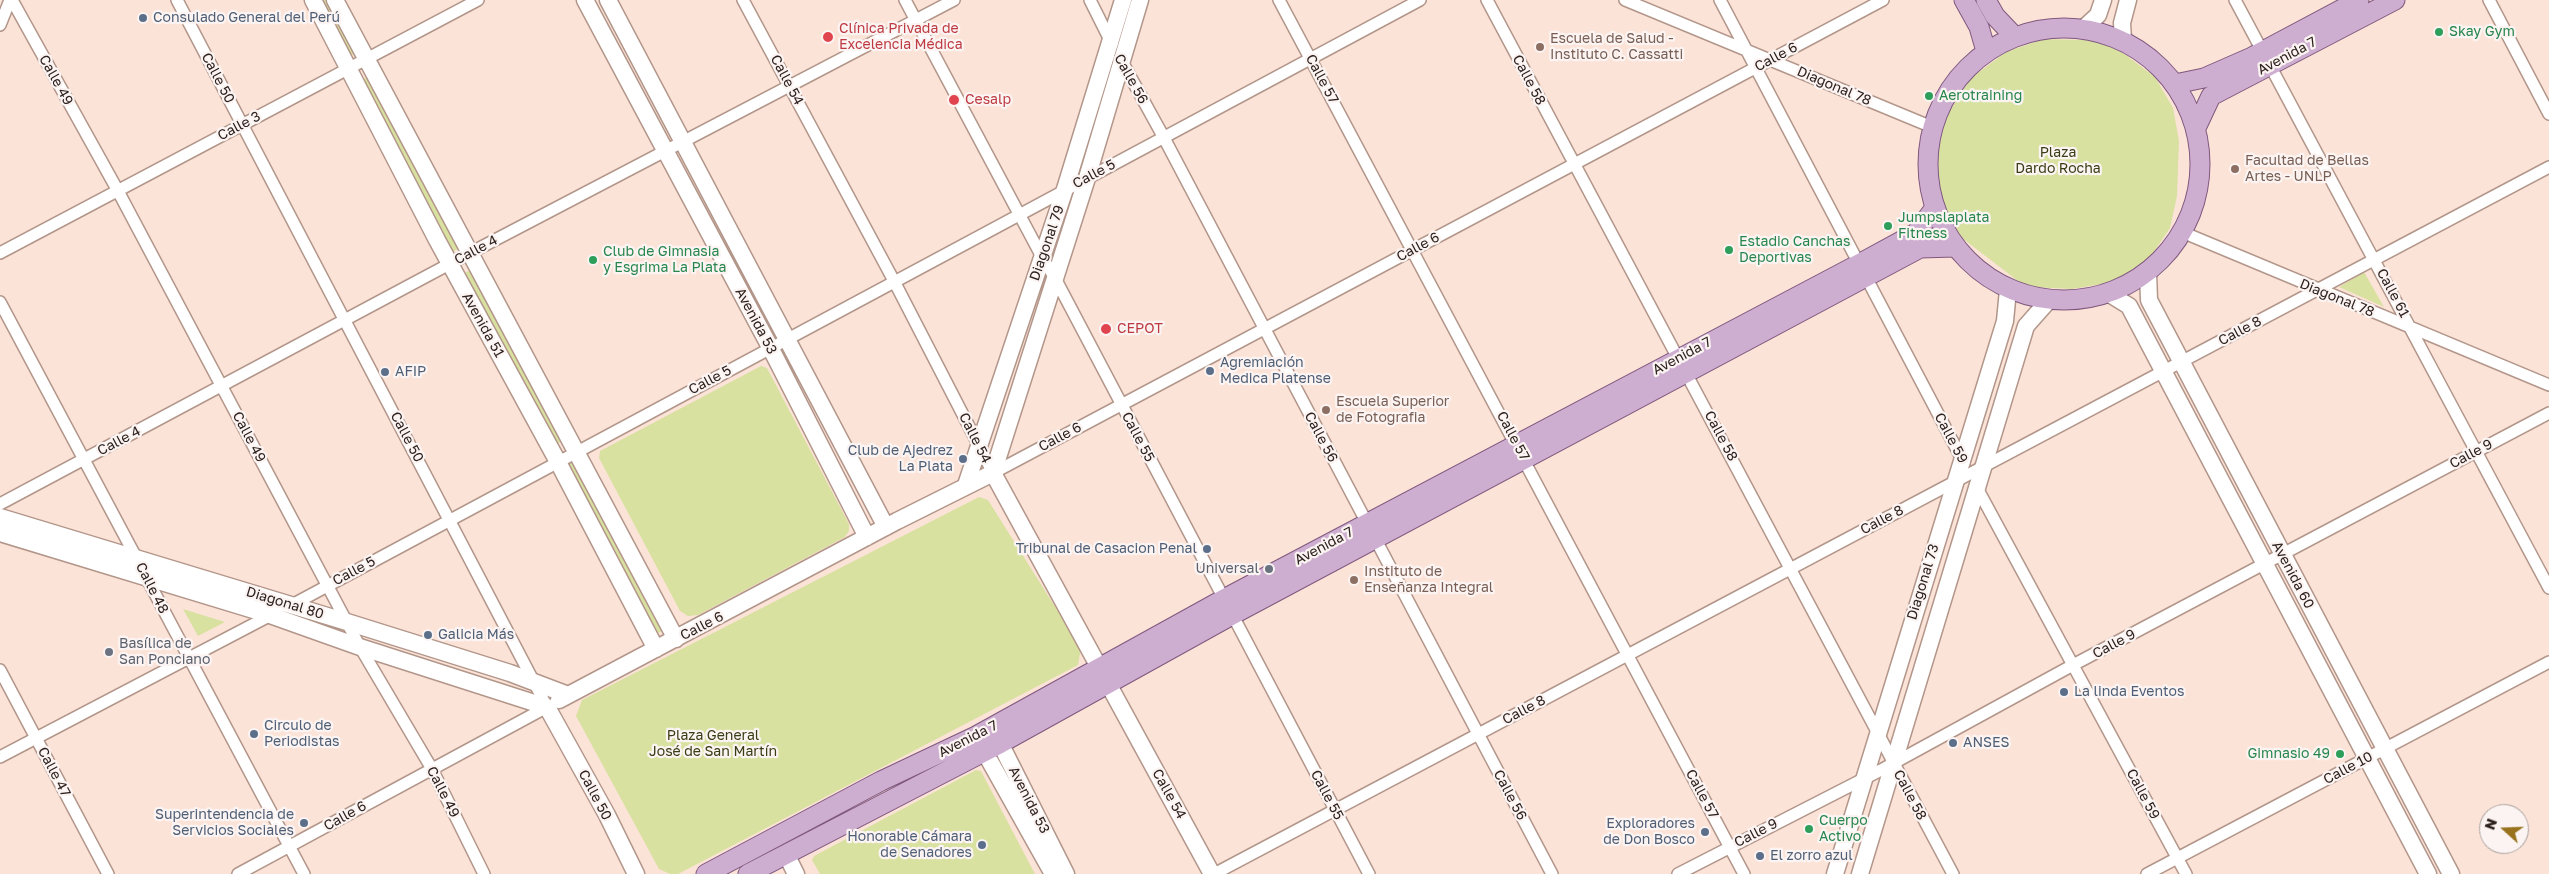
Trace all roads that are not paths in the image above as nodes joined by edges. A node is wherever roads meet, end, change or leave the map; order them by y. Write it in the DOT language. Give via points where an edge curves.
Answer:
graph roads {
  1 [pos="9,0"];
  2 [pos="177,0"];
  3 [pos="313,0"];
  4 [pos="336,0"];
  5 [pos="478,0"];
  6 [pos="585,0"];
  7 [pos="608,0"];
  8 [pos="743,0"];
  9 [pos="905,0"];
  10 [pos="954,0"];
  11 [pos="1090,0"];
  12 [pos="1123,0"];
  13 [pos="1140,0"];
  14 [pos="1279,0"];
  15 [pos="1420,0"];
  16 [pos="1487,0"];
  17 [pos="1625,0"];
  18 [pos="1720,0"];
  19 [pos="1883,0"];
  20 [pos="1964,0"];
  21 [pos="2128,0"];
  22 [pos="2236,0"];
  23 [pos="2359,0"];
  24 [pos="2394,0"];
  25 [pos="2488,0"];
  26 [pos="0,4"];
  27 [pos="2100,7"];
  28 [pos="1991,8"];
  29 [pos="916,20"];
  30 [pos="0,25"];
  31 [pos="1980,27"];
  32 [pos="2084,28"];
  33 [pos="2122,31"];
  34 [pos="2014,36"];
  35 [pos="1110,42"];
  36 [pos="1745,48"];
  37 [pos="1986,51"];
  38 [pos="1311,58"];
  39 [pos="2267,58"];
  40 [pos="367,59"];
  41 [pos="1771,59"];
  42 [pos="1122,63"];
  43 [pos="1755,68"];
  44 [pos="348,69"];
  45 [pos="2175,84"];
  46 [pos="790,86"];
  47 [pos="2549,114"];
  48 [pos="242,125"];
  49 [pos="1932,127"];
  50 [pos="2196,128"];
  51 [pos="1163,136"];
  52 [pos="684,142"];
  53 [pos="665,151"];
  54 [pos="1574,165"];
  55 [pos="2549,167"];
  56 [pos="1087,178"];
  57 [pos="1065,189"];
  58 [pos="118,191"];
  59 [pos="1934,209"];
  60 [pos="1020,214"];
  61 [pos="2182,232"];
  62 [pos="1955,247"];
  63 [pos="1413,250"];
  64 [pos="0,253"];
  65 [pos="470,253"];
  66 [pos="1042,257"];
  67 [pos="2375,259"];
  68 [pos="450,264"];
  69 [pos="1862,271"];
  70 [pos="2148,272"];
  71 [pos="1055,278"];
  72 [pos="894,281"];
  73 [pos="2008,290"];
  74 [pos="2318,290"];
  75 [pos="2108,293"];
  76 [pos="2049,300"];
  77 [pos="0,302"];
  78 [pos="346,320"];
  79 [pos="2005,321"];
  80 [pos="2026,326"];
  81 [pos="1265,329"];
  82 [pos="2412,329"];
  83 [pos="787,338"];
  84 [pos="770,347"];
  85 [pos="2181,362"];
  86 [pos="1683,365"];
  87 [pos="2163,371"];
  88 [pos="2549,385"];
  89 [pos="222,386"];
  90 [pos="1121,405"];
  91 [pos="2549,413"];
  92 [pos="979,444"];
  93 [pos="576,452"];
  94 [pos="1521,452"];
  95 [pos="2476,452"];
  96 [pos="1961,458"];
  97 [pos="82,460"];
  98 [pos="558,462"];
  99 [pos="993,473"];
  100 [pos="1976,476"];
  101 [pos="1954,482"];
  102 [pos="966,485"];
  103 [pos="0,504"];
  104 [pos="0,517"];
  105 [pos="451,519"];
  106 [pos="886,528"];
  107 [pos="1371,531"];
  108 [pos="0,533"];
  109 [pos="867,537"];
  110 [pos="2282,555"];
  111 [pos="136,558"];
  112 [pos="2265,564"];
  113 [pos="1792,568"];
  114 [pos="145,576"];
  115 [pos="328,586"];
  116 [pos="2549,588"];
  117 [pos="292,605"];
  118 [pos="1228,607"];
  119 [pos="270,615"];
  120 [pos="347,622"];
  121 [pos="676,639"];
  122 [pos="360,647"];
  123 [pos="656,649"];
  124 [pos="1628,655"];
  125 [pos="188,658"];
  126 [pos="2549,662"];
  127 [pos="2074,665"];
  128 [pos="0,670"];
  129 [pos="1104,676"];
  130 [pos="535,682"];
  131 [pos="568,694"];
  132 [pos="547,707"];
  133 [pos="1877,733"];
  134 [pos="1478,734"];
  135 [pos="36,738"];
  136 [pos="987,743"];
  137 [pos="2385,749"];
  138 [pos="0,757"];
  139 [pos="2367,758"];
  140 [pos="1893,764"];
  141 [pos="432,769"];
  142 [pos="1863,779"];
  143 [pos="1335,810"];
  144 [pos="1730,846"];
  145 [pos="289,847"];
  146 [pos="787,856"];
  147 [pos="2178,858"];
  148 [pos="108,874"];
  149 [pos="238,874"];
  150 [pos="304,874"];
  151 [pos="484,874"];
  152 [pos="636,874"];
  153 [pos="706,874"];
  154 [pos="748,874"];
  155 [pos="796,874"];
  156 [pos="1053,874"];
  157 [pos="1066,874"];
  158 [pos="1213,874"];
  159 [pos="1369,874"];
  160 [pos="1552,874"];
  161 [pos="1678,874"];
  162 [pos="1744,874"];
  163 [pos="1835,874"];
  164 [pos="1860,874"];
  165 [pos="1953,874"];
  166 [pos="2147,874"];
  167 [pos="2186,874"];
  168 [pos="2428,874"];
  169 [pos="2451,874"];
  1 -- 26 [label="street"];
  1 -- 30 [label="street"];
  1 -- 58 [label="street, Calle 49"];
  2 -- 48 [label="street, Calle 50"];
  3 -- 44 [label="main road, Avenida 51"];
  4 -- 40 [label="main road, Avenida 51"];
  5 -- 40 [label="street, Calle 3"];
  6 -- 53 [label="main road, Avenida 53"];
  7 -- 52 [label="main road, Avenida 53"];
  8 -- 46 [label="street, Calle 54"];
  9 -- 29 [label="street, Calle 55"];
  10 -- 29 [label="street, Calle 4"];
  11 -- 35 [label="street, Calle 56"];
  12 -- 35 [label="main road, Diagonal 79"];
  13 -- 42 [label="main road, Diagonal 79"];
  14 -- 38 [label="street, Calle 57"];
  15 -- 38 [label="street, Calle 5"];
  16 -- 54 [label="street, Calle 58"];
  17 -- 36 [label="street, Diagonal 78"];
  18 -- 36 [label="street, Calle 59"];
  19 -- 41 [label="street, Calle 6"];
  20 -- 31 [label="main road"];
  21 -- 33 [label="main road"];
  22 -- 39 [label="street, Calle 61"];
  23 -- 39 [label="main road, Avenida 7"];
  24 -- 39 [label="main road, Avenida 7"];
  25 -- 47 [label="street"];
  27 -- 32 [label="main road"];
  27 -- 33 [label="main road" via="2110,22"];
  28 -- 31 [label="main road" via="1989,26"];
  28 -- 34 [label="main road"];
  29 -- 46 [label="street, Calle 4"];
  29 -- 60 [label="street, Calle 55"];
  31 -- 37 [label="main road"];
  32 -- 33 [label="main road"];
  32 -- 34 [label="main road"];
  33 -- 45 [label="main road"];
  34 -- 37 [label="main road"];
  35 -- 42 [label="street, Calle 56"];
  35 -- 57 [label="main road, Diagonal 79"];
  36 -- 41 [label="street, Diagonal 78"];
  36 -- 43 [label="street, Calle 59"];
  37 -- 49 [label="main road" via="1954,81"];
  38 -- 51 [label="street, Calle 5"];
  38 -- 63 [label="street, Calle 57"];
  39 -- 45 [label="main road, Avenida 7"];
  39 -- 50 [label="main road, Avenida 7" via="2211,96"];
  39 -- 67 [label="street, Calle 61"];
  40 -- 44 [label="street, Calle 3"];
  40 -- 65 [label="main road, Avenida 51"];
  41 -- 43 [label="street, Calle 6"];
  41 -- 49 [label="street, Diagonal 78"];
  42 -- 51 [label="street, Calle 56"];
  42 -- 56 [label="main road, Diagonal 79"];
  43 -- 54 [label="street, Calle 6"];
  43 -- 69 [label="street, Calle 59"];
  44 -- 48 [label="street, Calle 3"];
  44 -- 68 [label="main road, Avenida 51"];
  45 -- 50 [label="main road"];
  46 -- 52 [label="street, Calle 4"];
  46 -- 72 [label="street, Calle 54"];
  48 -- 58 [label="street, Calle 3"];
  48 -- 78 [label="street, Calle 50"];
  49 -- 59 [label="main road" via="1927,174"];
  50 -- 61 [label="main road" via="2199,179 2194,203"];
  51 -- 56 [label="street, Calle 5"];
  51 -- 81 [label="street, Calle 56"];
  52 -- 53 [label="street, Calle 4"];
  52 -- 83 [label="main road, Avenida 53"];
  53 -- 65 [label="street, Calle 4"];
  53 -- 84 [label="main road, Avenida 53"];
  54 -- 63 [label="street, Calle 6"];
  54 -- 86 [label="street, Calle 58"];
  55 -- 67 [label="street, Calle 8"];
  56 -- 57 [label="street, Calle 5"];
  56 -- 71 [label="main road, Diagonal 79"];
  57 -- 60 [label="street, Calle 5"];
  57 -- 66 [label="main road, Diagonal 79"];
  58 -- 64 [label="street, Calle 3"];
  58 -- 89 [label="street, Calle 49"];
  59 -- 62 [label="main road"];
  59 -- 69 [label="main road, Avenida 7" via="1916,233"];
  60 -- 66 [label="street, Calle 55"];
  60 -- 72 [label="street, Calle 5"];
  61 -- 70 [label="main road"];
  61 -- 74 [label="street, Diagonal 78"];
  62 -- 69 [label="main road, Avenida 7" via="1920,248"];
  62 -- 73 [label="main road"];
  63 -- 81 [label="street, Calle 6"];
  63 -- 94 [label="street, Calle 57"];
  65 -- 68 [label="street, Calle 4"];
  65 -- 93 [label="main road, Avenida 51"];
  66 -- 71 [label="street, Calle 55"];
  66 -- 92 [label="main road, Diagonal 79"];
  67 -- 74 [label="street, Calle 8"];
  67 -- 82 [label="street, Calle 61"];
  68 -- 78 [label="street, Calle 4"];
  68 -- 98 [label="main road, Avenida 51"];
  69 -- 86 [label="main road, Avenida 7"];
  69 -- 96 [label="street, Calle 59"];
  70 -- 75 [label="main road"];
  70 -- 85 [label="main road, Avenida 60" via="2149,300"];
  71 -- 90 [label="street, Calle 55"];
  71 -- 99 [label="main road, Diagonal 79"];
  72 -- 83 [label="street, Calle 5"];
  72 -- 92 [label="street, Calle 54"];
  73 -- 76 [label="main road"];
  73 -- 79 [label="main road, Diagonal 73"];
  74 -- 82 [label="street, Diagonal 78"];
  74 -- 85 [label="street, Calle 8"];
  75 -- 76 [label="main road"];
  75 -- 87 [label="main road, Avenida 60" via="2129,306"];
  76 -- 80 [label="main road, Diagonal 73"];
  77 -- 97 [label="street, Calle 48"];
  78 -- 89 [label="street, Calle 4"];
  78 -- 105 [label="street, Calle 50"];
  79 -- 80 [label="main road" via="2018,319"];
  79 -- 96 [label="main road, Diagonal 73"];
  80 -- 100 [label="main road, Diagonal 73"];
  81 -- 90 [label="street, Calle 6"];
  81 -- 107 [label="street, Calle 56"];
  82 -- 88 [label="street, Diagonal 78"];
  82 -- 95 [label="street, Calle 61"];
  83 -- 84 [label="street, Calle 5"];
  83 -- 106 [label="main road, Avenida 53"];
  84 -- 93 [label="street, Calle 5"];
  84 -- 109 [label="main road, Avenida 53"];
  85 -- 87 [label="street, Calle 8"];
  85 -- 110 [label="main road, Avenida 60"];
  86 -- 94 [label="main road, Avenida 7"];
  86 -- 113 [label="street, Calle 58"];
  87 -- 100 [label="street, Calle 8"];
  87 -- 112 [label="main road, Avenida 60"];
  89 -- 97 [label="street, Calle 4"];
  89 -- 115 [label="street, Calle 49"];
  90 -- 99 [label="street, Calle 6"];
  90 -- 118 [label="street, Calle 55"];
  91 -- 95 [label="street, Calle 9"];
  92 -- 99 [label="street, Calle 54"];
  92 -- 102 [label="main road, Diagonal 79"];
  93 -- 98 [label="street, Calle 5"];
  93 -- 121 [label="main road, Avenida 51"];
  94 -- 107 [label="main road, Avenida 7"];
  94 -- 124 [label="street, Calle 57"];
  95 -- 110 [label="street, Calle 9"];
  95 -- 116 [label="street, Calle 61"];
  96 -- 100 [label="street, Calle 59"];
  96 -- 101 [label="main road, Diagonal 73"];
  97 -- 103 [label="street, Calle 4"];
  97 -- 111 [label="street, Calle 48"];
  98 -- 105 [label="street, Calle 5"];
  98 -- 123 [label="main road, Avenida 51"];
  99 -- 102 [label="main road, Calle 6"];
  99 -- 129 [label="main road, Calle 54"];
  100 -- 101 [label="street, Calle 8"];
  100 -- 127 [label="street, Calle 59"];
  100 -- 140 [label="main road, Diagonal 73"];
  101 -- 113 [label="street, Calle 8"];
  101 -- 133 [label="main road, Diagonal 73"];
  102 -- 106 [label="main road, Calle 6"];
  104 -- 111 [label="main road, Diagonal 80"];
  105 -- 115 [label="street, Calle 5"];
  105 -- 130 [label="street, Calle 50"];
  106 -- 109 [label="main road, Calle 6"];
  107 -- 118 [label="main road, Avenida 7"];
  107 -- 134 [label="street, Calle 56"];
  108 -- 114 [label="main road, Diagonal 80"];
  109 -- 121 [label="main road, Calle 6"];
  110 -- 112 [label="street, Calle 9"];
  110 -- 137 [label="main road, Avenida 60"];
  111 -- 114 [label="street, Calle 48"];
  111 -- 117 [label="main road, Diagonal 80"];
  112 -- 127 [label="street, Calle 9"];
  112 -- 139 [label="main road, Avenida 60"];
  113 -- 124 [label="street, Calle 8"];
  113 -- 133 [label="street, Calle 58"];
  114 -- 119 [label="main road, Diagonal 80"];
  114 -- 125 [label="street, Calle 48"];
  115 -- 117 [label="street, Calle 5"];
  115 -- 120 [label="street, Calle 49"];
  117 -- 119 [label="street, Calle 5"];
  117 -- 120 [label="main road, Diagonal 80"];
  118 -- 129 [label="main road, Avenida 7"];
  118 -- 143 [label="street, Calle 55"];
  119 -- 122 [label="main road, Diagonal 80"];
  119 -- 125 [label="street, Calle 5"];
  120 -- 122 [label="street, Calle 49"];
  120 -- 130 [label="main road, Diagonal 80"];
  121 -- 123 [label="main road, Calle 6"];
  122 -- 132 [label="main road, Diagonal 80"];
  122 -- 141 [label="street, Calle 49"];
  123 -- 131 [label="main road, Calle 6"];
  124 -- 134 [label="street, Calle 8"];
  124 -- 144 [label="street, Calle 57"];
  125 -- 135 [label="street, Calle 5"];
  125 -- 145 [label="street, Calle 48"];
  126 -- 137 [label="street, Calle 10"];
  127 -- 140 [label="street, Calle 9"];
  127 -- 147 [label="street, Calle 59"];
  128 -- 135 [label="street, Calle 47"];
  129 -- 136 [label="main road, Avenida 7"];
  129 -- 136 [label="main road, Avenida 7" via="992,726"];
  129 -- 158 [label="main road, Calle 54"];
  130 -- 131 [label="main road, Diagonal 80"];
  130 -- 132 [label="street, Calle 50"];
  131 -- 132 [label="main road, Calle 6"];
  132 -- 141 [label="street, Calle 6"];
  132 -- 152 [label="main road, Calle 50"];
  133 -- 140 [label="street, Calle 58"];
  133 -- 142 [label="main road, Diagonal 73"];
  134 -- 143 [label="street, Calle 8"];
  134 -- 160 [label="street, Calle 56"];
  135 -- 138 [label="street, Calle 5"];
  135 -- 148 [label="street, Calle 47"];
  136 -- 146 [label="main road, Avenida 7"];
  136 -- 153 [label="main road, Avenida 7" via="881,781"];
  136 -- 156 [label="main road, Avenida 53"];
  136 -- 157 [label="main road, Avenida 53"];
  137 -- 139 [label="street, Calle 10"];
  137 -- 169 [label="main road, Avenida 60"];
  139 -- 147 [label="street, Calle 10"];
  139 -- 168 [label="main road, Avenida 60"];
  140 -- 142 [label="street, Calle 9"];
  140 -- 164 [label="main road, Diagonal 73"];
  140 -- 165 [label="street, Calle 58"];
  141 -- 145 [label="street, Calle 6"];
  141 -- 151 [label="street, Calle 49"];
  142 -- 144 [label="street, Calle 9"];
  142 -- 163 [label="main road, Diagonal 73"];
  143 -- 158 [label="street, Calle 8"];
  143 -- 159 [label="street, Calle 55"];
  144 -- 161 [label="street, Calle 9"];
  144 -- 162 [label="street, Calle 57"];
  145 -- 149 [label="street, Calle 6"];
  145 -- 150 [label="street, Calle 48"];
  146 -- 154 [label="main road, Avenida 7"];
  146 -- 155 [label="main road"];
  147 -- 166 [label="street, Calle 10"];
  147 -- 167 [label="street, Calle 59"];
}
